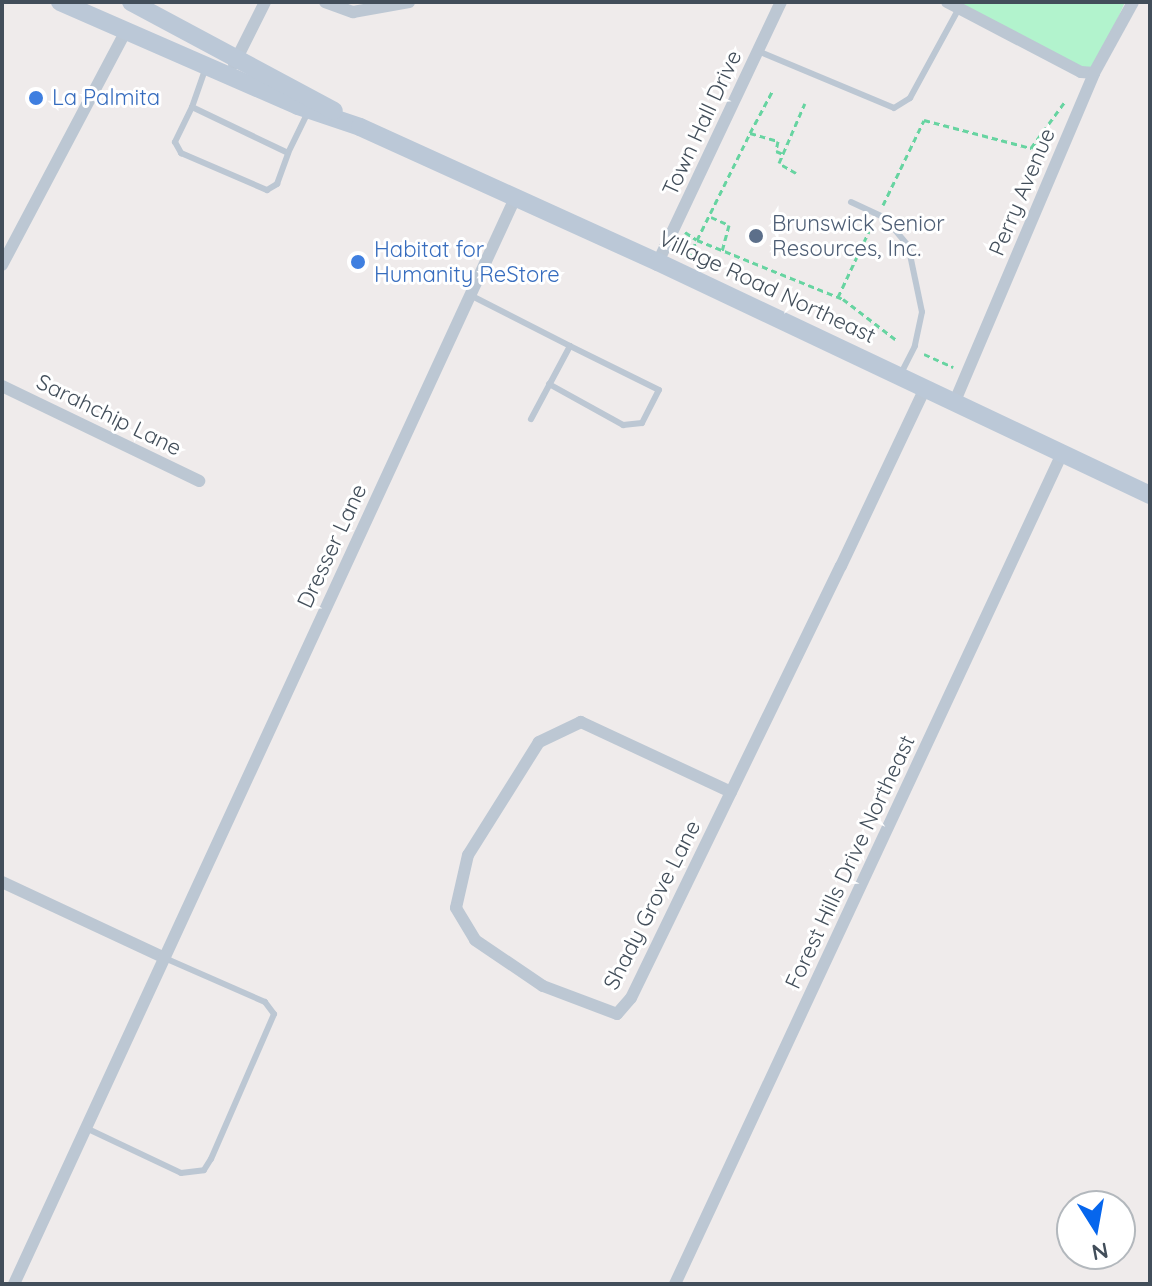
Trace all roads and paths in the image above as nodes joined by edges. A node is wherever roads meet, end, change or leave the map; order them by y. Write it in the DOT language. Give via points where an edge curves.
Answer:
graph roads {
  1 [pos="60,2"];
  2 [pos="131,2"];
  3 [pos="265,2"];
  4 [pos="325,2"];
  5 [pos="409,2"];
  6 [pos="781,2"];
  7 [pos="1133,2"];
  8 [pos="953,5"];
  9 [pos="126,31"];
  10 [pos="758,51"];
  11 [pos="238,56"];
  12 [pos="206,67"];
  13 [pos="1094,73"];
  14 [pos="228,77"];
  15 [pos="1072,89"];
  16 [pos="773,90"];
  17 [pos="805,103"];
  18 [pos="192,107"];
  19 [pos="309,110"];
  20 [pos="360,127"];
  21 [pos="750,133"];
  22 [pos="288,153"];
  23 [pos="783,154"];
  24 [pos="796,173"];
  25 [pos="515,198"];
  26 [pos="851,202"];
  27 [pos="883,205"];
  28 [pos="709,216"];
  29 [pos="871,227"];
  30 [pos="697,240"];
  31 [pos="722,252"];
  32 [pos="658,262"];
  33 [pos="2,265"];
  34 [pos="681,272"];
  35 [pos="470,295"];
  36 [pos="838,297"];
  37 [pos="895,339"];
  38 [pos="570,346"];
  39 [pos="920,352"];
  40 [pos="968,372"];
  41 [pos="900,376"];
  42 [pos="549,384"];
  43 [pos="2,386"];
  44 [pos="925,388"];
  45 [pos="955,401"];
  46 [pos="531,419"];
  47 [pos="1061,456"];
  48 [pos="199,481"];
  49 [pos="1150,495"];
  50 [pos="731,792"];
  51 [pos="2,882"];
  52 [pos="165,958"];
  53 [pos="86,1128"];
  54 [pos="14,1284"];
  55 [pos="675,1284"];
  1 -- 9 [label="main road, Village Road Northeast"];
  2 -- 11 [label="main road, Village Road Northeast"];
  3 -- 11 [label="street"];
  4 -- 5 [label="street" via="353,12"];
  6 -- 10 [label="street, Town Hall Drive"];
  7 -- 13 [label="street, Perry Avenue"];
  8 -- 10 [label="lane" via="910,98 894,108"];
  8 -- 13 [label="street" via="1081,72"];
  9 -- 12 [label="main road, Village Road Northeast"];
  9 -- 33 [label="street"];
  10 -- 32 [label="street, Town Hall Drive"];
  11 -- 14 [label="street"];
  11 -- 20 [label="main road, Village Road Northeast"];
  12 -- 14 [label="main road, Village Road Northeast"];
  12 -- 18 [label="lane"];
  13 -- 40 [label="street, Perry Avenue"];
  14 -- 19 [label="main road, Village Road Northeast"];
  15 -- 27 [label="path" via="1031,148 924,120"];
  16 -- 21 [label="path"];
  17 -- 23 [label="path"];
  18 -- 22 [label="lane"];
  18 -- 22 [label="lane" via="175,142 181,153 267,190 277,184"];
  19 -- 20 [label="main road, Village Road Northeast"];
  19 -- 22 [label="lane"];
  20 -- 25 [label="main road, Village Road Northeast"];
  21 -- 23 [label="path" via="778,141 776,151"];
  21 -- 28 [label="path"];
  23 -- 24 [label="path" via="779,163"];
  25 -- 32 [label="main road, Village Road Northeast"];
  25 -- 35 [label="street, Dresser Lane"];
  26 -- 41 [label="lane" via="885,218 908,245 922,312 915,346"];
  28 -- 30 [label="path"];
  28 -- 31 [label="path" via="729,225"];
  29 -- 36 [label="path"];
  30 -- 31 [label="path"];
  30 -- 34 [label="path"];
  31 -- 36 [label="path"];
  32 -- 34 [label="main road, Village Road Northeast"];
  34 -- 41 [label="main road, Village Road Northeast"];
  35 -- 38 [label="lane"];
  35 -- 52 [label="street, Dresser Lane"];
  36 -- 37 [label="path"];
  38 -- 42 [label="lane"];
  38 -- 42 [label="lane" via="659,390 642,423 623,425"];
  39 -- 40 [label="path"];
  40 -- 45 [label="street, Perry Avenue"];
  41 -- 44 [label="main road, Village Road Northeast"];
  42 -- 46 [label="lane"];
  43 -- 48 [label="street, Sarahchip Lane"];
  44 -- 45 [label="main road, Village Road Northeast"];
  44 -- 50 [label="street, Shady Grove Lane"];
  45 -- 47 [label="main road, Village Road Northeast"];
  47 -- 49 [label="main road, Village Road Northeast"];
  47 -- 55 [label="street, Forest Hills Drive Northeast"];
  50 -- 50 [label="street, Shady Grove Lane" via="631,998 617,1014 543,986 475,940 456,908 468,855 539,742 581,722"];
  51 -- 52 [label="street"];
  52 -- 53 [label="street, Dresser Lane"];
  52 -- 53 [label="lane" via="265,1002 274,1014 211,1159 204,1170 181,1173"];
  53 -- 54 [label="street, Dresser Lane"];
}
